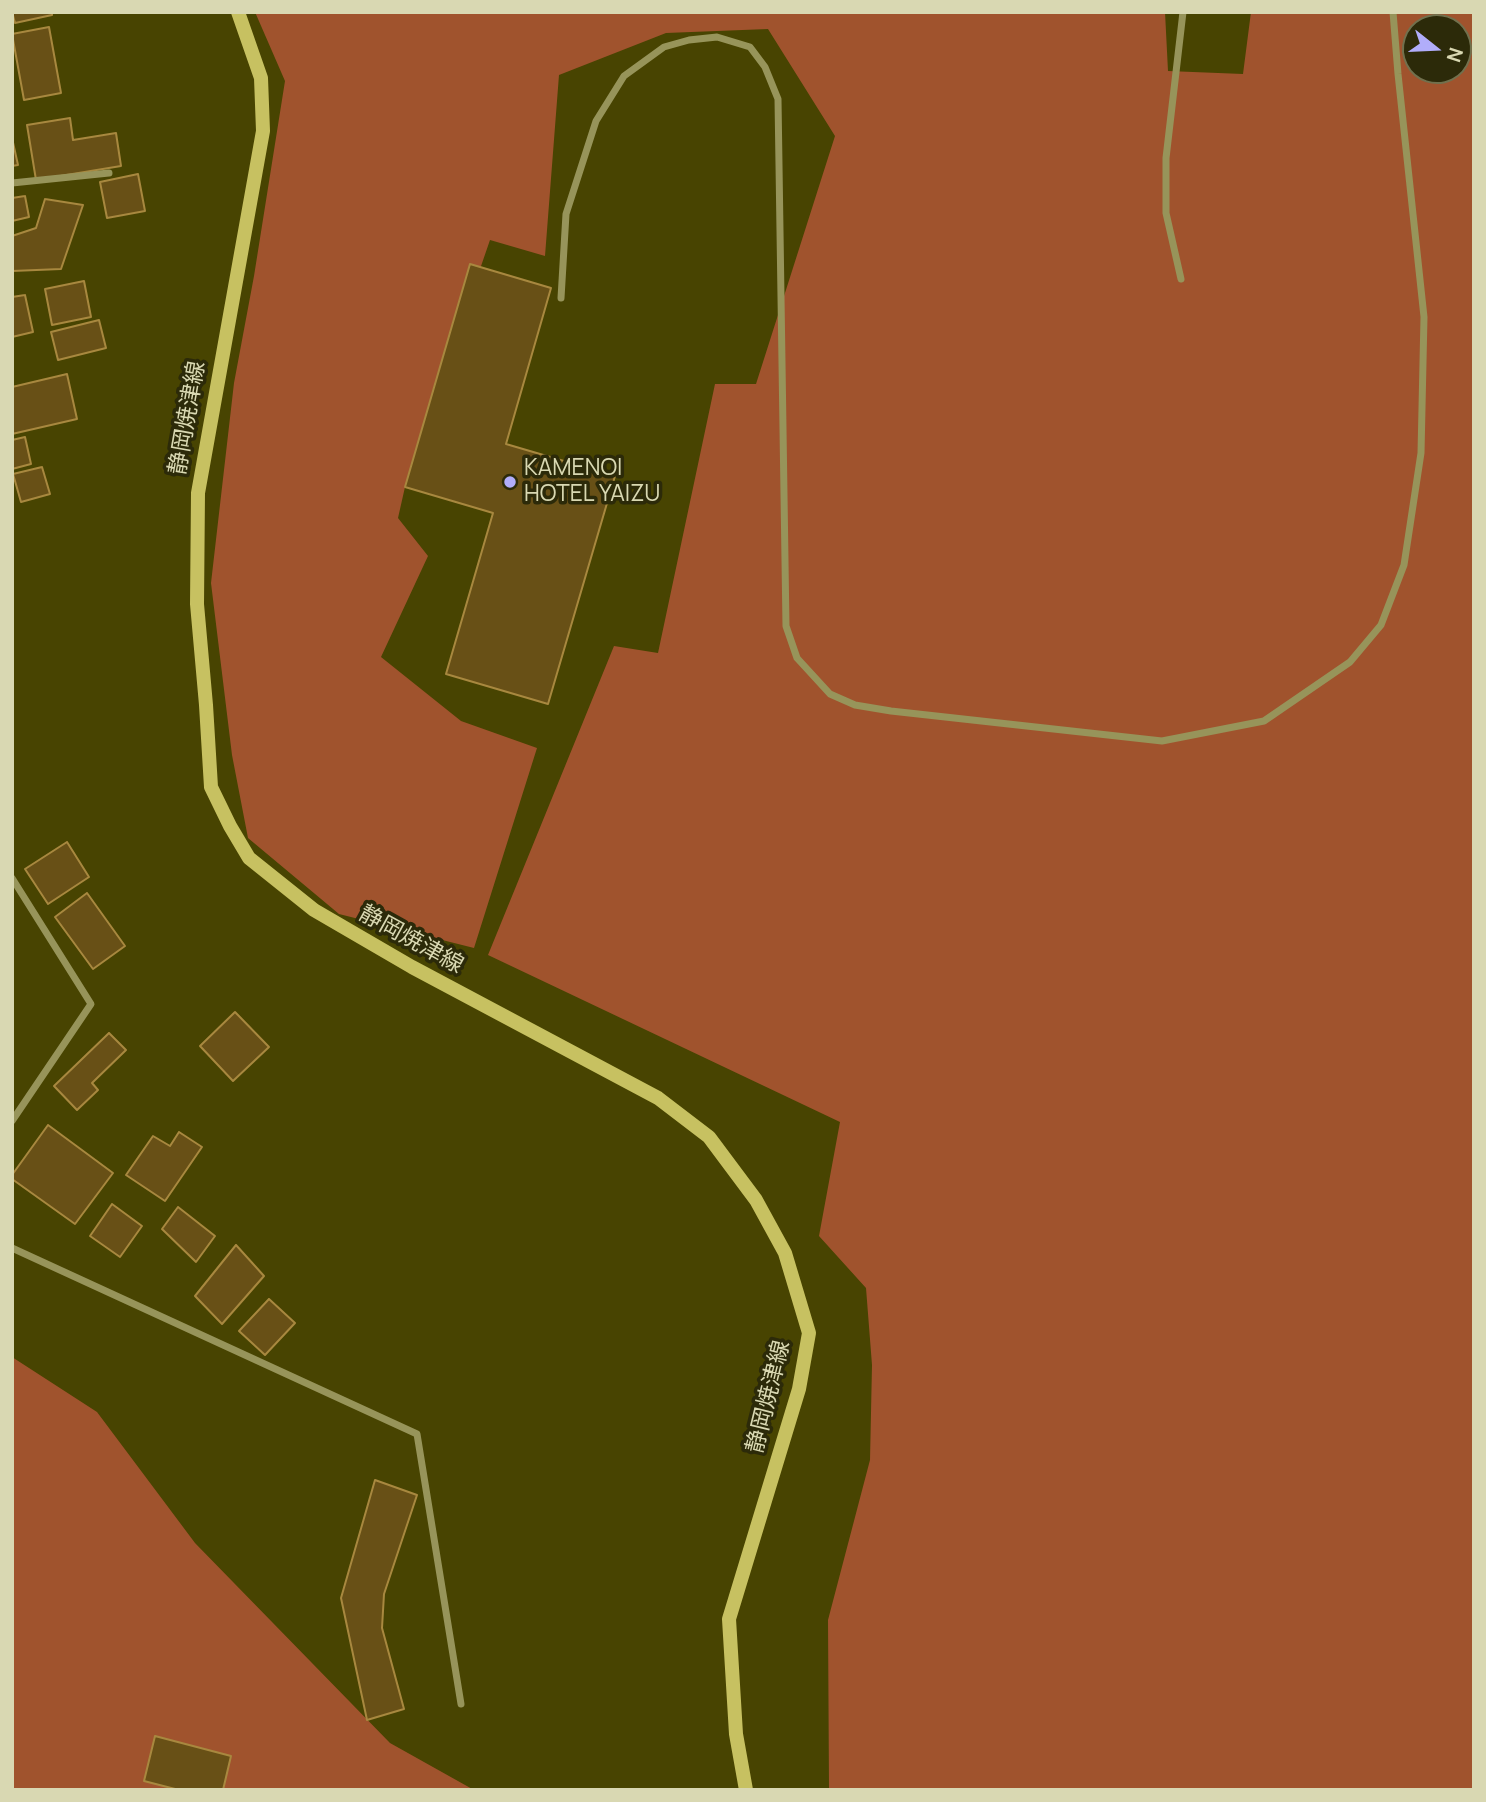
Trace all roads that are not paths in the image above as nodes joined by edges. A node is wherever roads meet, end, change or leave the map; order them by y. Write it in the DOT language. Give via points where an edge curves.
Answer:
graph roads {
  1 [pos="238,12"];
  2 [pos="1183,12"];
  3 [pos="1394,12"];
  4 [pos="109,173"];
  5 [pos="12,183"];
  6 [pos="1181,279"];
  7 [pos="561,298"];
  8 [pos="12,878"];
  9 [pos="12,1121"];
  10 [pos="12,1248"];
  11 [pos="461,1704"];
  12 [pos="746,1790"];
  1 -- 12 [label="main road, 静岡焼津線" via="261,78 262,131 198,493 197,604 211,787 249,858 314,910 658,1098 709,1137 756,1200 785,1253 808,1333 799,1390 729,1619 736,1734"];
  2 -- 6 [label="street" via="1166,158 1166,214"];
  3 -- 7 [label="street" via="1424,317 1421,453 1404,565 1381,625 1350,662 1264,721 1162,741 891,711 855,705 830,694 797,658 786,626 778,99 765,67 750,47 717,37 689,40 664,47 624,76 596,121 566,214"];
  4 -- 5 [label="street"];
  8 -- 9 [label="street" via="91,1004"];
  10 -- 11 [label="street" via="416,1434"];
}
